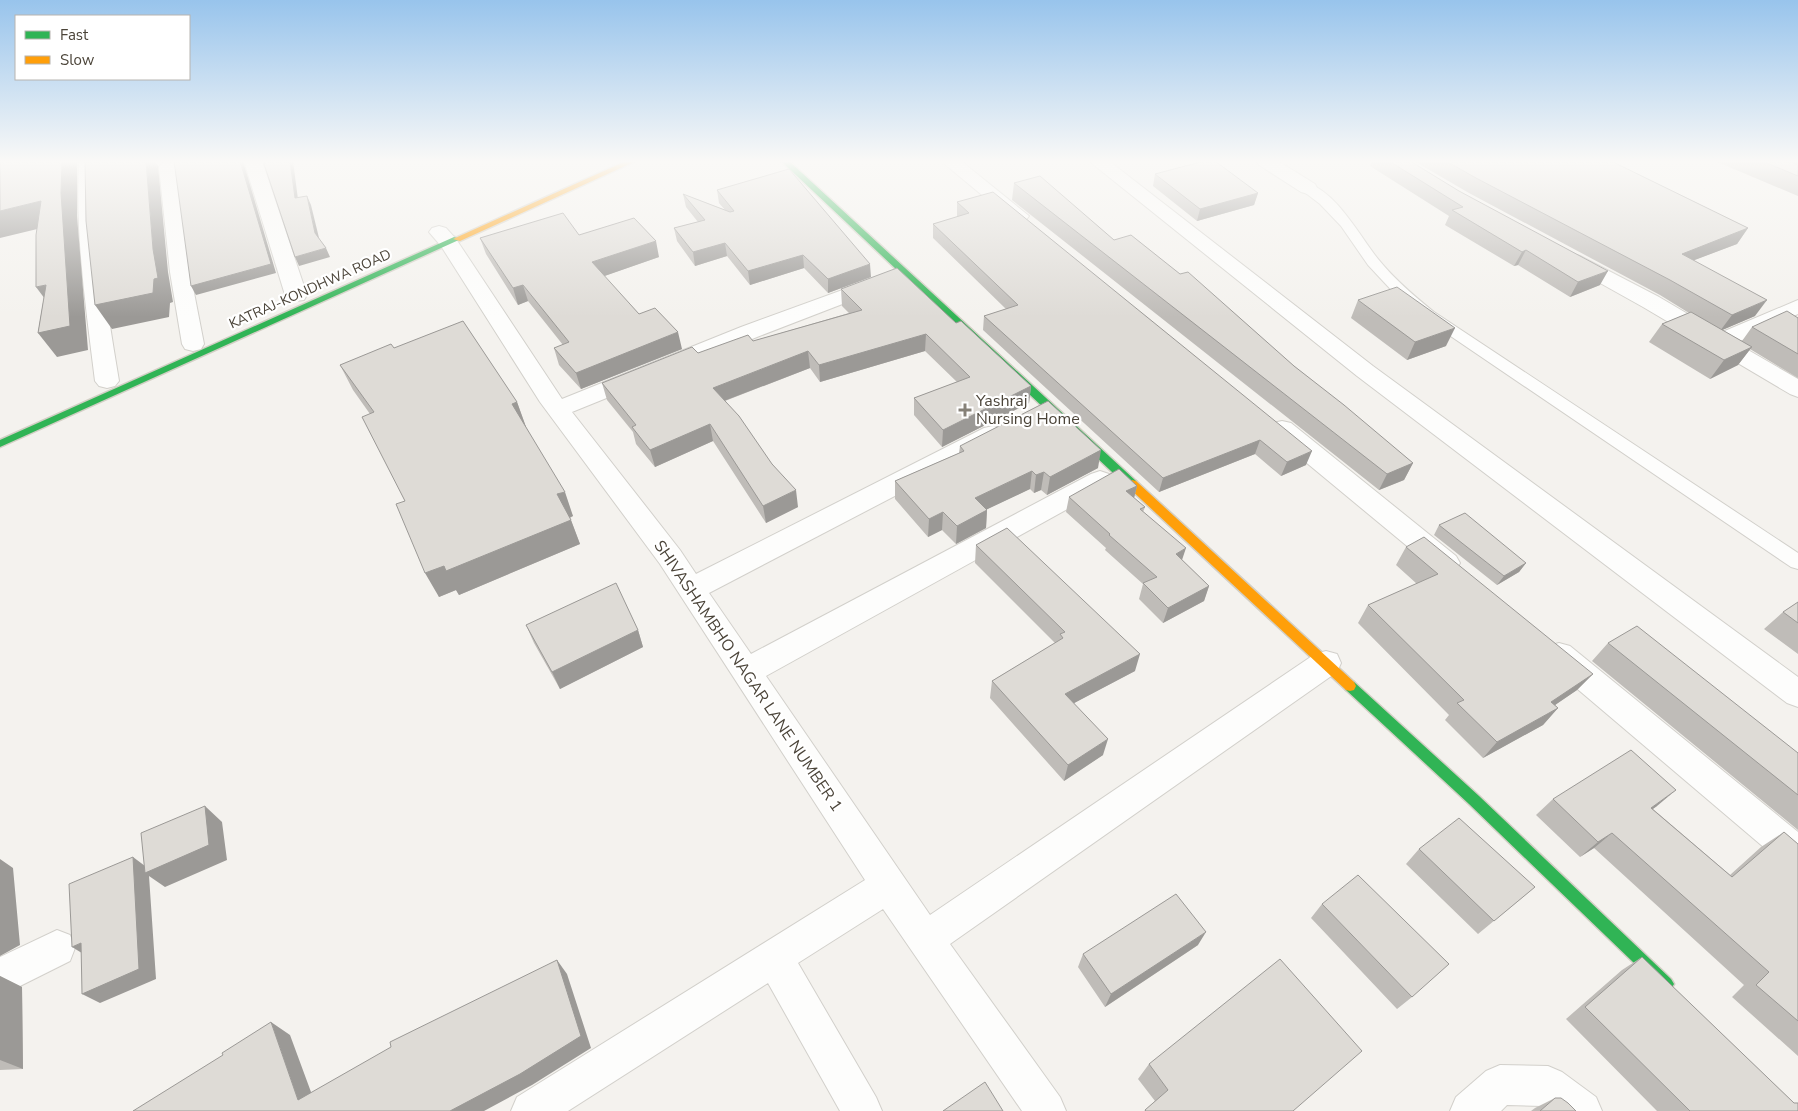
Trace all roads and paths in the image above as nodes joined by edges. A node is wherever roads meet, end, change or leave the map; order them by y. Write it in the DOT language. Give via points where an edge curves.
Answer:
graph roads {
  1 [pos="87,213"];
  2 [pos="173,213"];
  3 [pos="270,213"];
  4 [pos="498,213"];
  5 [pos="840,213"];
  6 [pos="1014,213"];
  7 [pos="1164,213"];
  8 [pos="1336,213"];
  9 [pos="1038,232"];
  10 [pos="441,235"];
  11 [pos="1556,251"];
  12 [pos="905,273"];
  13 [pos="296,295"];
  14 [pos="1798,306"];
  15 [pos="1719,342"];
  16 [pos="193,343"];
  17 [pos="107,381"];
  18 [pos="1798,389"];
  19 [pos="1047,406"];
  20 [pos="558,409"];
  21 [pos="1264,415"];
  22 [pos="0,444"];
  23 [pos="1117,471"];
  24 [pos="1798,562"];
  25 [pos="1462,576"];
  26 [pos="692,589"];
  27 [pos="1546,644"];
  28 [pos="1326,663"];
  29 [pos="746,672"];
  30 [pos="1798,694"];
  31 [pos="1798,854"];
  32 [pos="889,885"];
  33 [pos="925,940"];
  34 [pos="57,948"];
  35 [pos="774,958"];
  36 [pos="0,977"];
  37 [pos="1676,993"];
  38 [pos="531,1111"];
  39 [pos="862,1111"];
  40 [pos="1046,1111"];
  41 [pos="1470,1111"];
  42 [pos="1582,1111"];
  1 -- 17 [label="street" via="89,258"];
  2 -- 16 [label="street"];
  3 -- 13 [label="street"];
  4 -- 10 [label="main road, KATRAJ-KONDHWA ROAD"];
  5 -- 12 [label="main road"];
  6 -- 9 [label="street"];
  7 -- 30 [label="street" via="1365,371"];
  8 -- 24 [label="lane" via="1373,262 1401,292 1429,315"];
  10 -- 20 [label="street, SHIVASHAMBHO NAGAR LANE NUMBER 1"];
  10 -- 22 [label="main road, KATRAJ-KONDHWA ROAD"];
  11 -- 15 [label="street"];
  12 -- 19 [label="main road"];
  12 -- 20 [label="street"];
  14 -- 15 [label="street"];
  15 -- 18 [label="street"];
  19 -- 23 [label="main road"];
  19 -- 26 [label="street"];
  20 -- 26 [label="street, SHIVASHAMBHO NAGAR LANE NUMBER 1"];
  21 -- 25 [label="street"];
  23 -- 28 [label="main road"];
  23 -- 29 [label="street"];
  26 -- 29 [label="street, SHIVASHAMBHO NAGAR LANE NUMBER 1"];
  27 -- 31 [label="street"];
  28 -- 33 [label="street"];
  28 -- 37 [label="main road"];
  29 -- 32 [label="street, SHIVASHAMBHO NAGAR LANE NUMBER 1"];
  32 -- 33 [label="street, SHIVASHAMBHO NAGAR LANE NUMBER 1"];
  32 -- 35 [label="street"];
  33 -- 40 [label="street, SHIVASHAMBHO NAGAR LANE NUMBER 1"];
  34 -- 36 [label="street"];
  35 -- 38 [label="street"];
  35 -- 39 [label="street"];
  41 -- 42 [label="street" via="1500,1085 1548,1086"];
}
